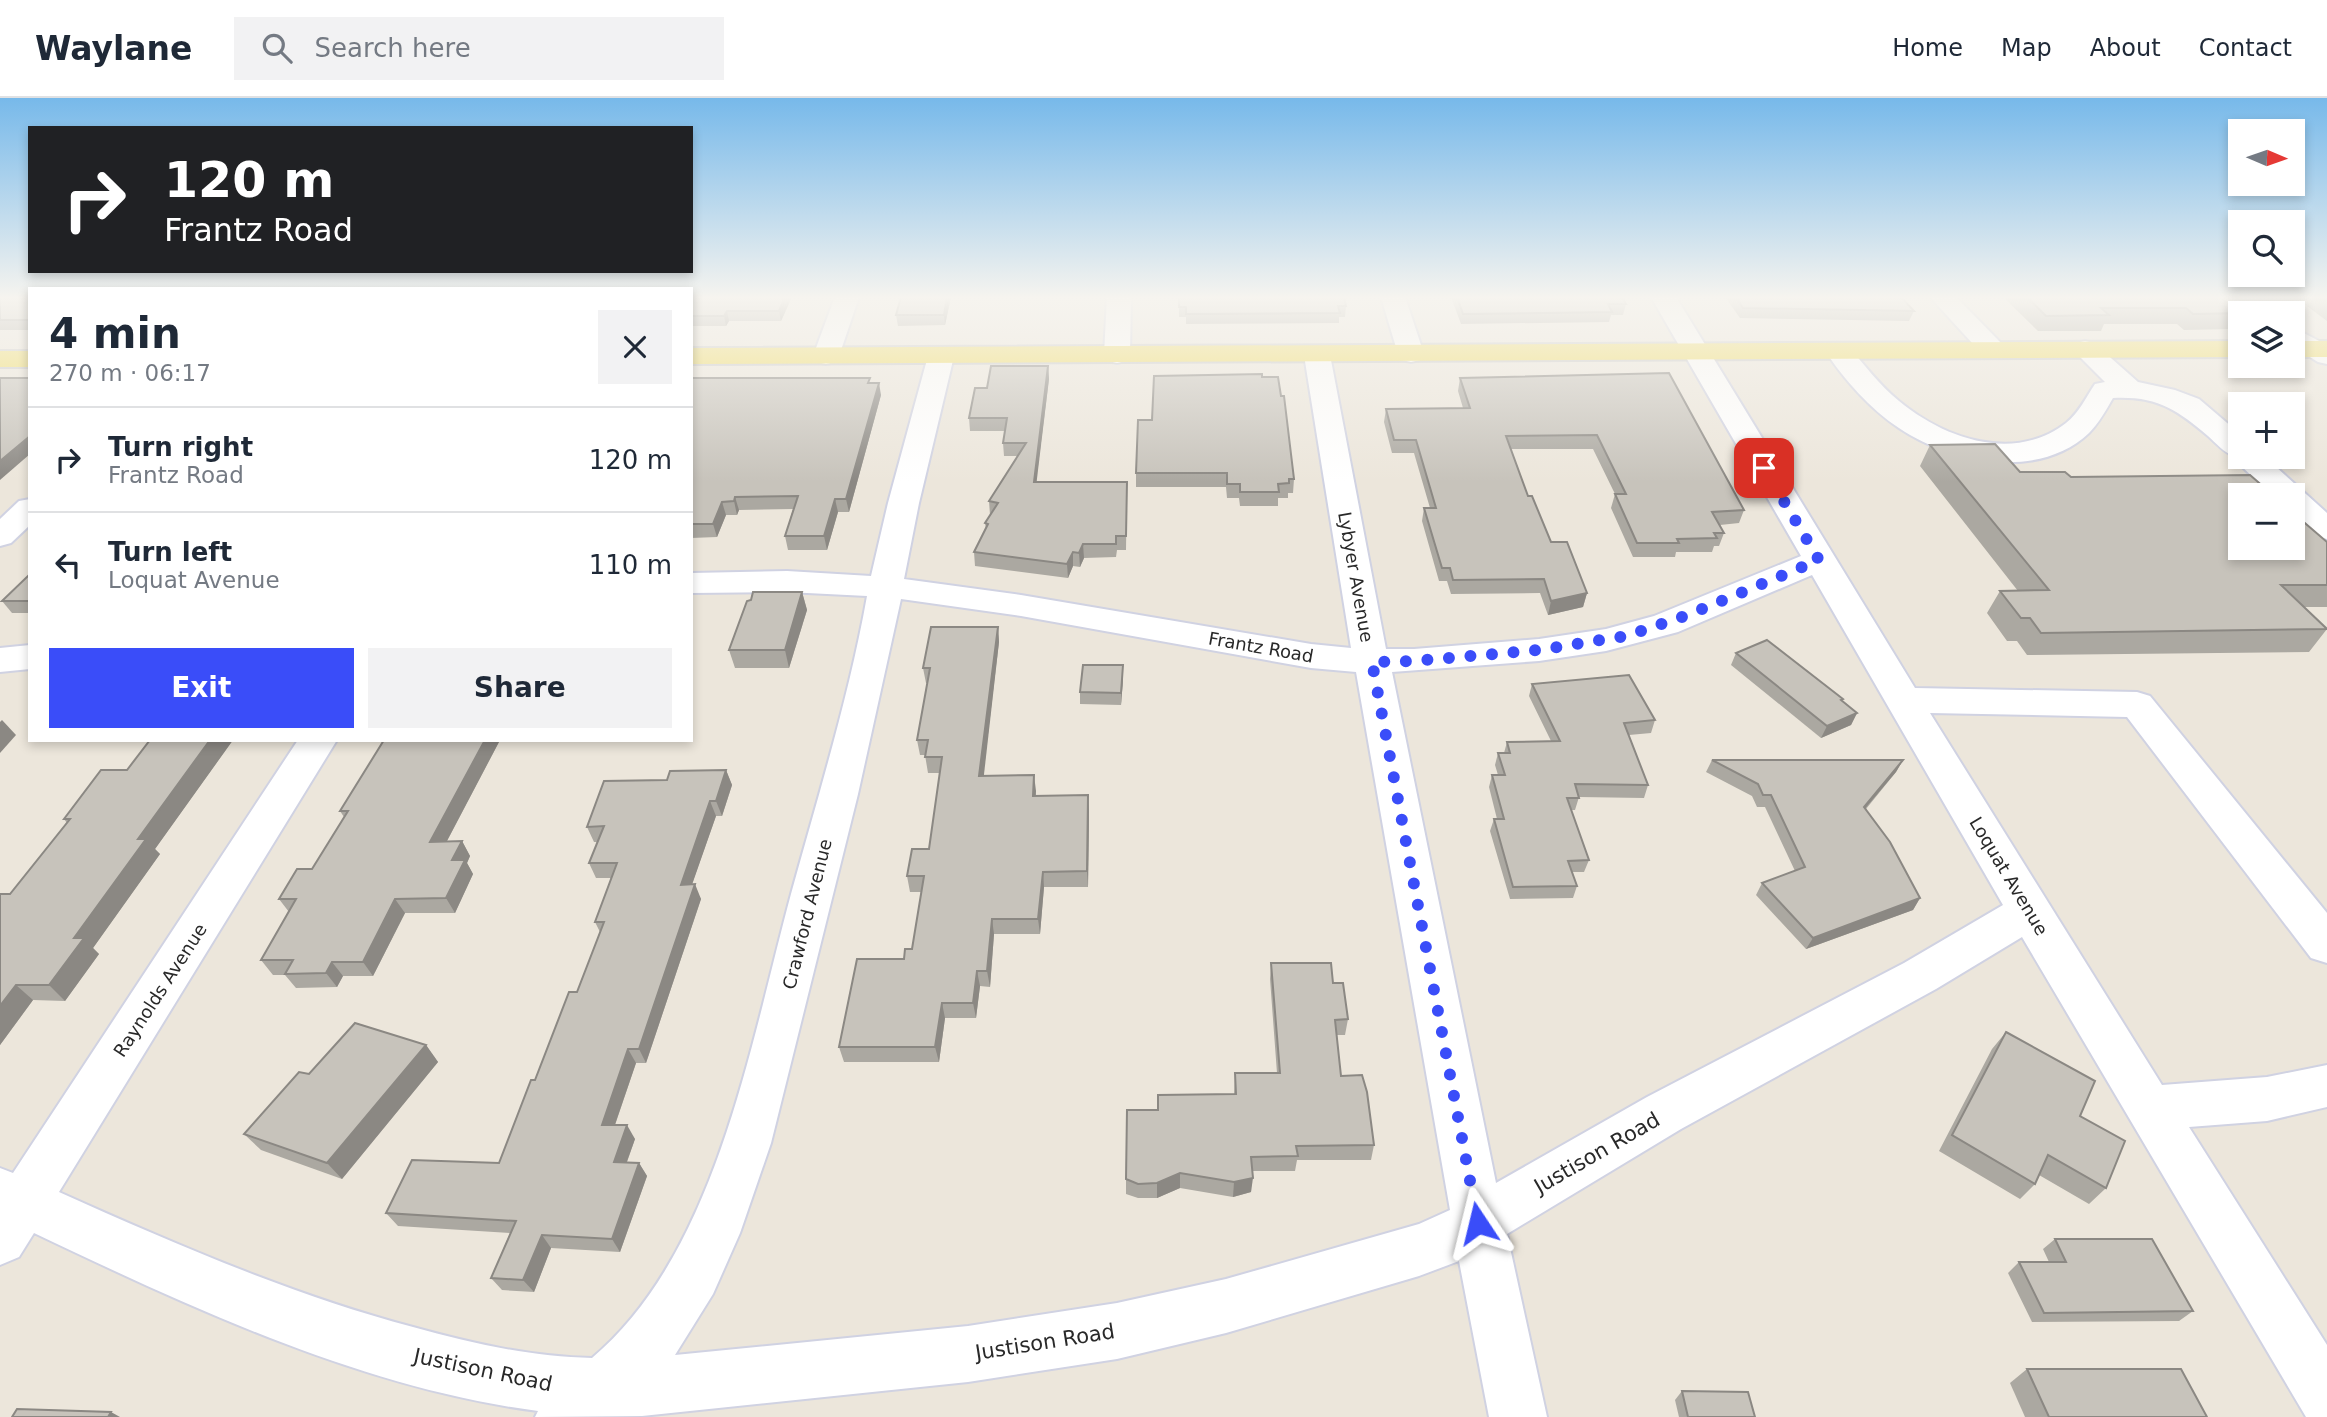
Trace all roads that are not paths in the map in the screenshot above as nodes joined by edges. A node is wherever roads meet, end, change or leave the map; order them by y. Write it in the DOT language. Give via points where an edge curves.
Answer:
graph roads {
  1 [pos="0,359"];
  2 [pos="28,359"];
  3 [pos="940,359"];
  4 [pos="1318,359"];
  5 [pos="1700,359"];
  6 [pos="1844,359"];
  7 [pos="2096,359"];
  8 [pos="2129,389"];
  9 [pos="2228,439"];
  10 [pos="2261,469"];
  11 [pos="2276,483"];
  12 [pos="2305,509"];
  13 [pos="28,510"];
  14 [pos="2327,528"];
  15 [pos="0,536"];
  16 [pos="1819,560"];
  17 [pos="693,583"];
  18 [pos="886,588"];
  19 [pos="28,657"];
  20 [pos="0,660"];
  21 [pos="1372,662"];
  22 [pos="1904,700"];
  23 [pos="317,742"];
  24 [pos="2029,911"];
  25 [pos="2327,945"];
  26 [pos="2327,1086"];
  27 [pos="2151,1108"];
  28 [pos="8,1211"];
  29 [pos="1478,1223"];
  30 [pos="2327,1397"];
  31 [pos="581,1403"];
  32 [pos="1518,1417"];
  1 -- 2 [label="main road"];
  3 -- 18 [label="street, Crawford Avenue"];
  4 -- 21 [label="street, Lybyer Avenue"];
  5 -- 16 [label="street, Loquat Avenue"];
  6 -- 8 [label="street" via="1874,393 1908,421 1956,445 1983,451 2024,453 2049,447 2078,427 2105,390"];
  7 -- 8 [label="street"];
  8 -- 9 [label="street" via="2189,405"];
  10 -- 11 [label="street"];
  12 -- 14 [label="street"];
  13 -- 15 [label="street"];
  16 -- 21 [label="street, Frantz Road" via="1626,636 1539,650"];
  16 -- 22 [label="street, Loquat Avenue"];
  17 -- 18 [label="street, Frantz Road" via="791,582"];
  18 -- 21 [label="street, Frantz Road"];
  18 -- 31 [label="street, Crawford Avenue" via="782,1013 734,1176 672,1313 651,1341"];
  19 -- 20 [label="street"];
  21 -- 29 [label="street, Lybyer Avenue"];
  22 -- 24 [label="street, Loquat Avenue"];
  22 -- 25 [label="street" via="2137,705"];
  23 -- 28 [label="street, Raynolds Avenue"];
  24 -- 27 [label="street, Loquat Avenue"];
  24 -- 29 [label="street, Justison Road" via="1909,982 1664,1113"];
  26 -- 27 [label="street" via="2267,1099"];
  27 -- 30 [label="street, Loquat Avenue"];
  28 -- 31 [label="street, Justison Road" via="299,1321 446,1364 565,1387"];
  29 -- 31 [label="street, Justison Road" via="1402,1256 1226,1306 1117,1331"];
  29 -- 32 [label="street, Lybyer Avenue"];
}
